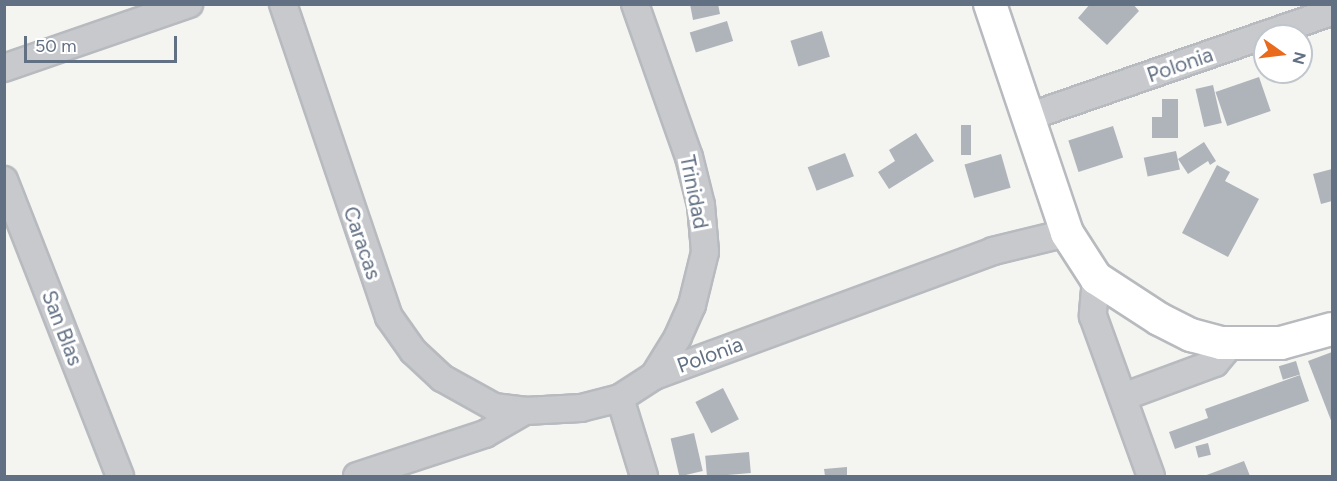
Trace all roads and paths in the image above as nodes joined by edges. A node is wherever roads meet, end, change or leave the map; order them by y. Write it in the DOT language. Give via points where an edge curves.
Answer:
graph roads {
  1 [pos="189,4"];
  2 [pos="283,4"];
  3 [pos="635,4"];
  4 [pos="990,4"];
  5 [pos="1332,12"];
  6 [pos="4,68"];
  7 [pos="1028,117"];
  8 [pos="4,180"];
  9 [pos="1066,233"];
  10 [pos="1096,278"];
  11 [pos="1332,329"];
  12 [pos="1231,344"];
  13 [pos="654,376"];
  14 [pos="1123,397"];
  15 [pos="620,398"];
  16 [pos="525,411"];
  17 [pos="120,477"];
  18 [pos="357,477"];
  19 [pos="645,477"];
  20 [pos="1151,477"];
  1 -- 6 [label="street"];
  2 -- 16 [label="street, Caracas" via="389,317 413,351 442,378 494,407"];
  3 -- 13 [label="street, Trinidad" via="689,157 701,205 705,252 692,305"];
  4 -- 7 [label="main road"];
  5 -- 7 [label="street, Polonia"];
  7 -- 9 [label="main road"];
  8 -- 17 [label="street, San Blas"];
  9 -- 10 [label="main road"];
  9 -- 13 [label="street, Polonia" via="993,251"];
  10 -- 12 [label="main road" via="1127,301 1191,335"];
  10 -- 14 [label="street" via="1094,316"];
  11 -- 12 [label="main road" via="1281,343"];
  12 -- 14 [label="street" via="1215,363"];
  13 -- 15 [label="street, Polonia"];
  14 -- 20 [label="street"];
  15 -- 16 [label="street, Polonia" via="581,408"];
  15 -- 19 [label="street"];
  16 -- 18 [label="street, Polonia" via="485,434"];
}
